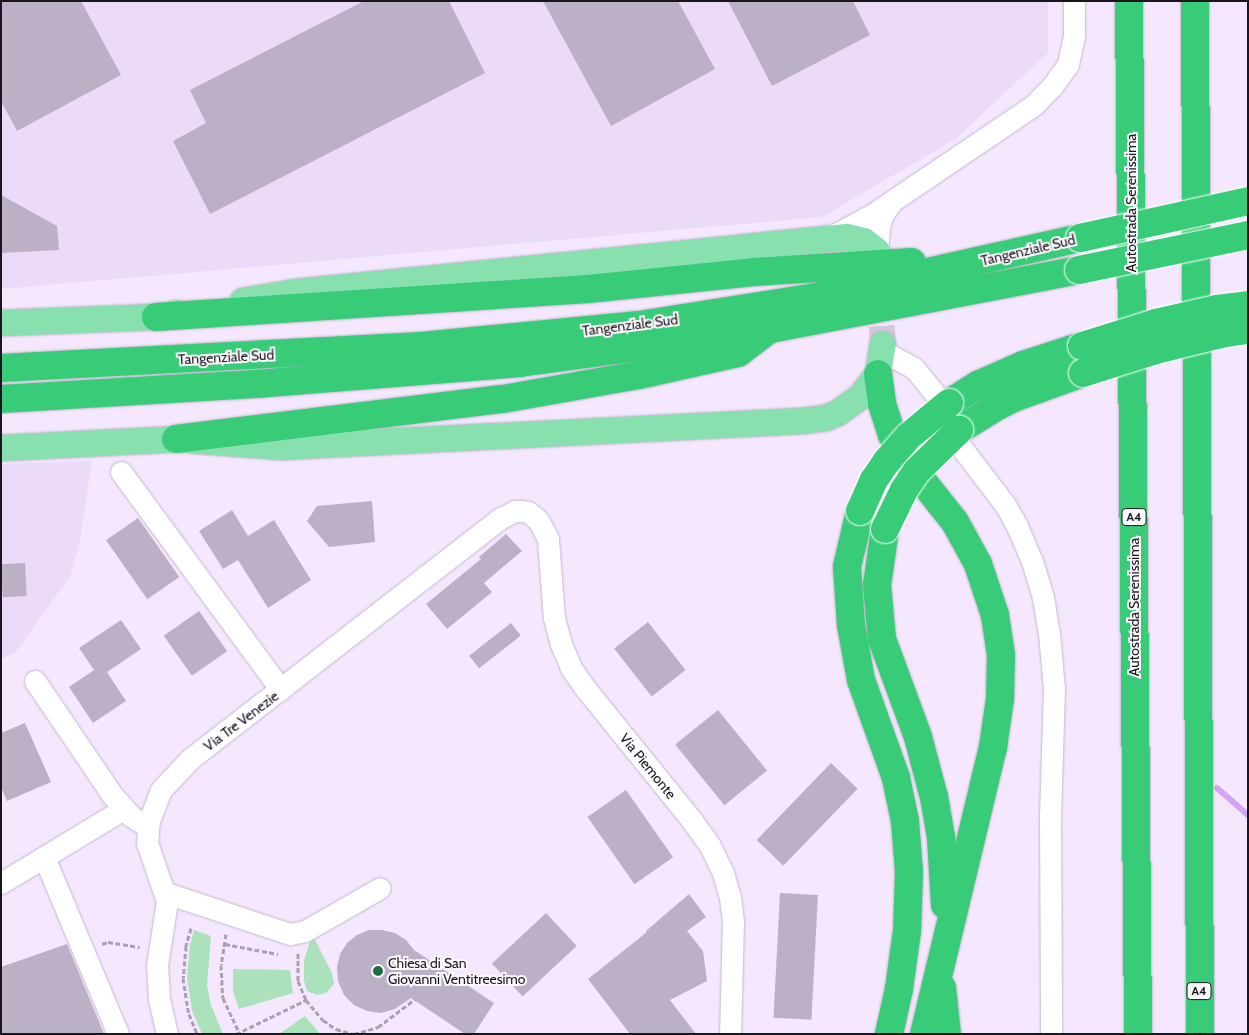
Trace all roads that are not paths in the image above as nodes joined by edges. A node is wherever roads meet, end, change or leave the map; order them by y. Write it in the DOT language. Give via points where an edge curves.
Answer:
graph roads {
  1 [pos="1074,1"];
  2 [pos="1129,1"];
  3 [pos="1195,1"];
  4 [pos="894,199"];
  5 [pos="1248,201"];
  6 [pos="1248,235"];
  7 [pos="827,239"];
  8 [pos="1036,248"];
  9 [pos="877,251"];
  10 [pos="1248,306"];
  11 [pos="156,317"];
  12 [pos="1,323"];
  13 [pos="770,329"];
  14 [pos="1248,330"];
  15 [pos="881,356"];
  16 [pos="1,368"];
  17 [pos="1,399"];
  18 [pos="176,439"];
  19 [pos="1,448"];
  20 [pos="120,472"];
  21 [pos="528,512"];
  22 [pos="35,681"];
  23 [pos="281,690"];
  24 [pos="123,809"];
  25 [pos="148,826"];
  26 [pos="44,857"];
  27 [pos="1,883"];
  28 [pos="380,888"];
  29 [pos="166,893"];
  30 [pos="1199,948"];
  31 [pos="944,950"];
  32 [pos="1138,1033"];
  33 [pos="118,1034"];
  34 [pos="167,1034"];
  35 [pos="730,1034"];
  36 [pos="889,1034"];
  37 [pos="924,1034"];
  38 [pos="947,1034"];
  39 [pos="1051,1034"];
  40 [pos="1200,1034"];
  41 [pos="1209,1034"];
  1 -- 4 [label="street" via="1074,36 1068,64 1053,85 1034,105"];
  2 -- 32 [label="highway, Autostrada Serenissima / A4"];
  3 -- 30 [label="highway, A4"];
  4 -- 7 [label="street"];
  4 -- 9 [label="street" via="879,226"];
  5 -- 8 [label="highway, Tangenziale Sud, bridge"];
  6 -- 13 [label="highway, Tangenziale Sud, bridge"];
  7 -- 9 [label="main road" via="856,238"];
  7 -- 11 [label="main road" via="296,292"];
  8 -- 11 [label="highway" via="946,260 754,272 588,289"];
  8 -- 16 [label="highway, Tangenziale Sud" via="816,297 639,325 421,346"];
  10 -- 36 [label="highway, bridge" via="1156,322 1023,365 980,384 909,436 874,480 860,511 847,567 850,625 861,680 896,778 910,872 907,931"];
  11 -- 12 [label="main road"];
  13 -- 17 [label="highway, Tangenziale Sud" via="520,363 268,383"];
  13 -- 18 [label="highway" via="738,353 639,375 503,399"];
  14 -- 31 [label="highway, bridge" via="1156,350 1016,397 959,430 917,471 904,490 885,529 876,585 882,638 918,737 934,797 944,878"];
  15 -- 18 [label="main road" via="864,392 848,407 826,418 802,421 279,447"];
  15 -- 31 [label="highway" via="882,404 892,436 905,459 954,522 978,564 995,615 1001,655 1000,699 993,747"];
  15 -- 39 [label="street" via="914,368 937,396 958,443 1006,506 1017,526 1043,597 1054,689 1050,818"];
  18 -- 19 [label="main road"];
  20 -- 23 [label="street"];
  21 -- 23 [label="street, Via Tre Venezie" via="515,511 501,518"];
  21 -- 35 [label="street, Via Piemonte" via="542,524 548,539 554,618 560,644 571,668 690,818 723,872 732,921"];
  22 -- 24 [label="street"];
  23 -- 25 [label="street, Via Tre Venezie" via="174,775 157,798"];
  24 -- 25 [label="street"];
  24 -- 26 [label="street"];
  25 -- 29 [label="street, Via Tre Venezie" via="149,852"];
  26 -- 27 [label="street"];
  26 -- 33 [label="street"];
  28 -- 29 [label="street" via="305,930 290,934"];
  29 -- 34 [label="street, Via Tre Venezie" via="158,950 159,1000"];
  30 -- 40 [label="highway, A4"];
  30 -- 41 [label="highway"];
  31 -- 37 [label="highway"];
  31 -- 38 [label="highway" via="943,996"];
}
